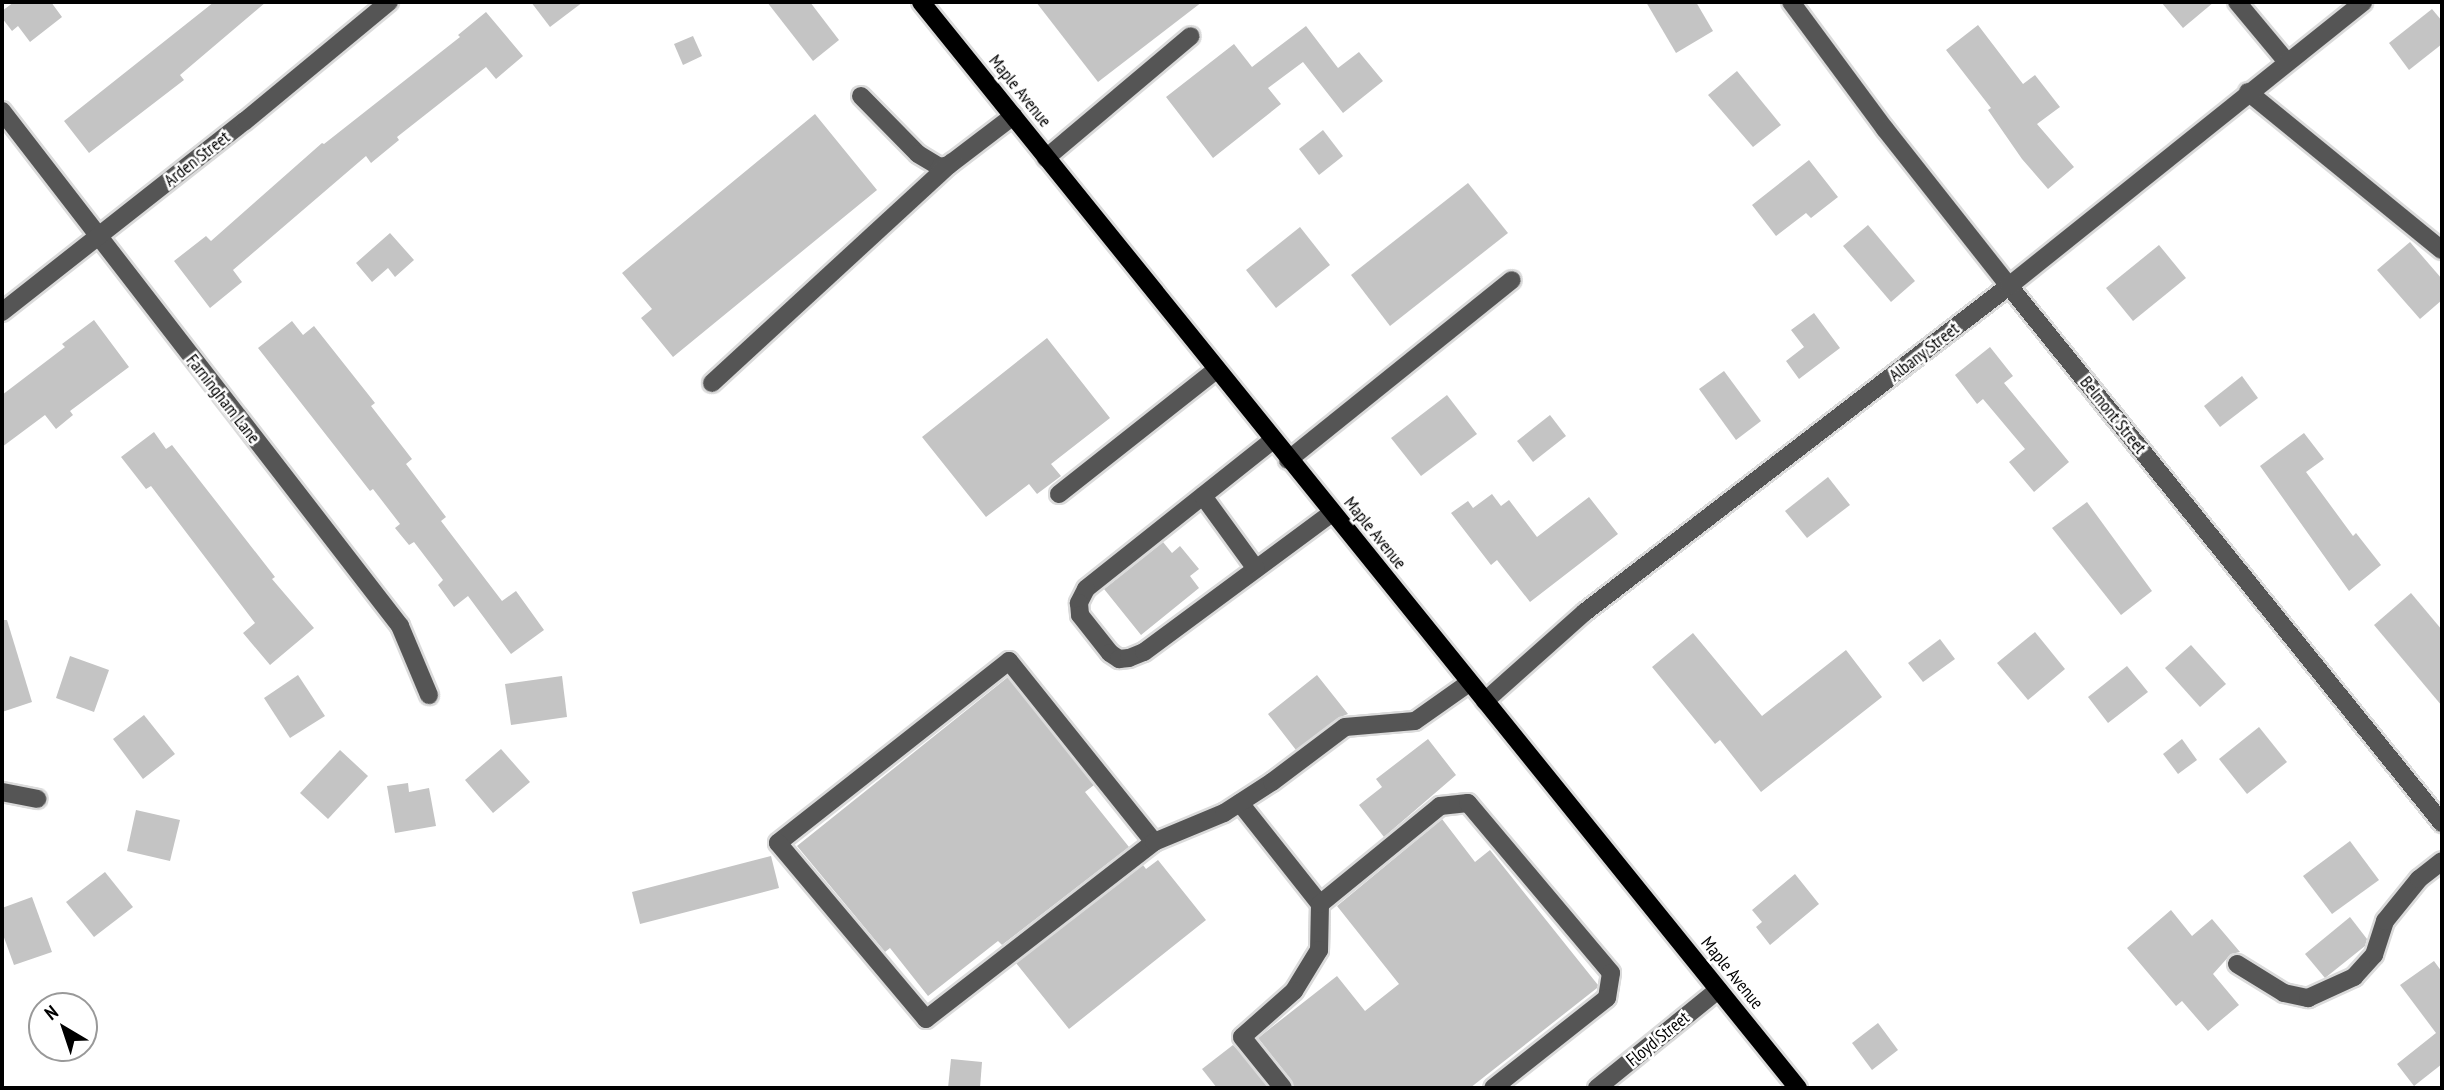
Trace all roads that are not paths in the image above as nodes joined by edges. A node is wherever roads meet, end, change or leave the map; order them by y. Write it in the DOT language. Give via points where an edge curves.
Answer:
graph roads {
  1 [pos="389,2"];
  2 [pos="922,2"];
  3 [pos="1791,2"];
  4 [pos="2237,2"];
  5 [pos="2363,2"];
  6 [pos="1191,36"];
  7 [pos="2287,62"];
  8 [pos="2248,92"];
  9 [pos="861,96"];
  10 [pos="2,111"];
  11 [pos="1013,116"];
  12 [pos="1046,158"];
  13 [pos="952,162"];
  14 [pos="97,237"];
  15 [pos="2442,250"];
  16 [pos="1512,280"];
  17 [pos="2009,286"];
  18 [pos="2,312"];
  19 [pos="1217,369"];
  20 [pos="712,383"];
  21 [pos="1273,440"];
  22 [pos="1288,460"];
  23 [pos="1059,495"];
  24 [pos="1203,496"];
  25 [pos="1332,513"];
  26 [pos="1256,569"];
  27 [pos="1470,682"];
  28 [pos="429,695"];
  29 [pos="1485,701"];
  30 [pos="2,792"];
  31 [pos="37,799"];
  32 [pos="1240,803"];
  33 [pos="2442,823"];
  34 [pos="1154,842"];
  35 [pos="2442,861"];
  36 [pos="1320,904"];
  37 [pos="2237,964"];
  38 [pos="1718,990"];
  39 [pos="1283,1088"];
  40 [pos="1493,1088"];
  41 [pos="1598,1088"];
  42 [pos="1798,1088"];
  1 -- 14 [label="street, Arden Street"];
  2 -- 11 [label="main road, Maple Avenue"];
  3 -- 17 [label="street, Belmont Street"];
  4 -- 7 [label="street"];
  5 -- 7 [label="street, Albany Street"];
  6 -- 12 [label="street"];
  7 -- 8 [label="street, Albany Street"];
  8 -- 15 [label="street"];
  8 -- 17 [label="street, Albany Street"];
  9 -- 13 [label="street" via="918,154 940,167"];
  10 -- 14 [label="street, Farningham Lane"];
  11 -- 12 [label="main road, Maple Avenue"];
  11 -- 13 [label="street"];
  12 -- 19 [label="main road, Maple Avenue"];
  13 -- 20 [label="street"];
  14 -- 18 [label="street, Arden Street"];
  14 -- 28 [label="street, Farningham Lane" via="400,626"];
  16 -- 22 [label="street"];
  17 -- 29 [label="street, Albany Street" via="1585,612"];
  17 -- 33 [label="street, Belmont Street"];
  19 -- 21 [label="main road, Maple Avenue"];
  19 -- 23 [label="street"];
  21 -- 22 [label="main road, Maple Avenue"];
  21 -- 24 [label="street"];
  22 -- 25 [label="main road, Maple Avenue"];
  24 -- 26 [label="street"];
  24 -- 26 [label="street" via="1086,589 1079,603 1080,615 1110,653 1129,659"];
  25 -- 26 [label="street"];
  25 -- 27 [label="main road, Maple Avenue"];
  27 -- 29 [label="main road, Maple Avenue"];
  27 -- 32 [label="street" via="1415,721 1345,727"];
  29 -- 38 [label="main road, Maple Avenue"];
  30 -- 31 [label="street"];
  32 -- 34 [label="street"];
  32 -- 36 [label="street"];
  34 -- 34 [label="street" via="926,1019 778,844 1009,662"];
  35 -- 37 [label="street" via="2419,879 2385,921 2374,955 2354,977 2308,999 2284,993"];
  36 -- 39 [label="street" via="1319,950 1294,991 1242,1037"];
  36 -- 40 [label="street" via="1440,806 1468,803 1611,974 1607,998"];
  38 -- 41 [label="street, Floyd Street"];
  38 -- 42 [label="main road, Maple Avenue"];
}
